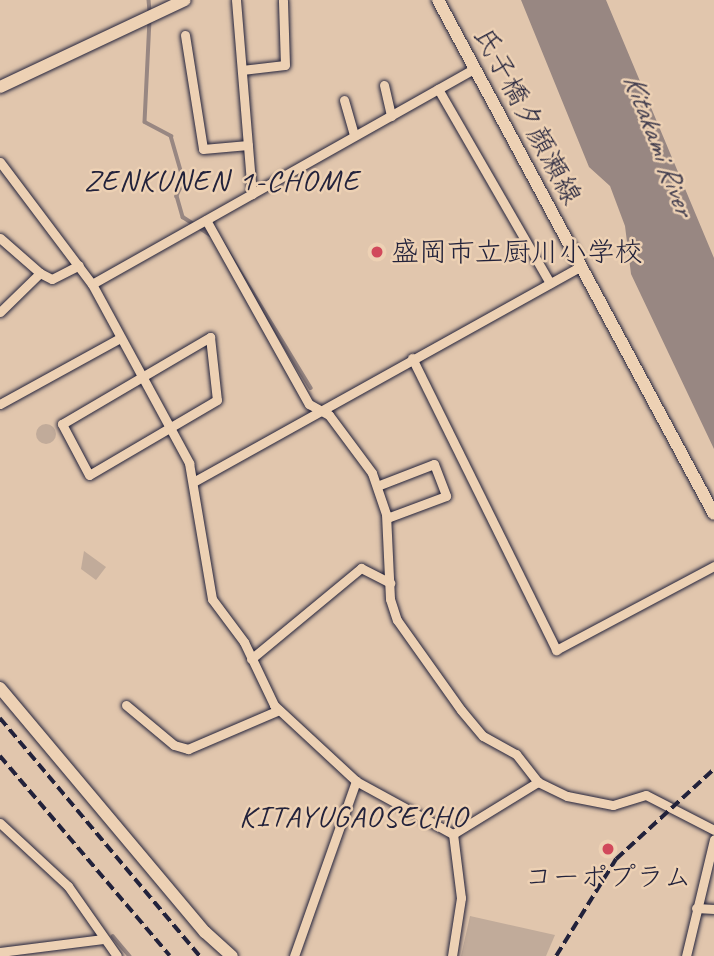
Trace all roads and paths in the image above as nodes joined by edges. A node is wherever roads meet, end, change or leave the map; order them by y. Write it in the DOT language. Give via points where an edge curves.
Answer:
graph roads {
  1 [pos="185,0"];
  2 [pos="236,0"];
  3 [pos="282,0"];
  4 [pos="438,0"];
  5 [pos="185,35"];
  6 [pos="475,68"];
  7 [pos="242,70"];
  8 [pos="384,85"];
  9 [pos="0,87"];
  10 [pos="439,89"];
  11 [pos="344,100"];
  12 [pos="391,116"];
  13 [pos="354,136"];
  14 [pos="248,145"];
  15 [pos="0,162"];
  16 [pos="252,194"];
  17 [pos="206,220"];
  18 [pos="0,238"];
  19 [pos="79,265"];
  20 [pos="577,268"];
  21 [pos="40,273"];
  22 [pos="550,283"];
  23 [pos="92,284"];
  24 [pos="0,312"];
  25 [pos="120,338"];
  26 [pos="412,358"];
  27 [pos="142,378"];
  28 [pos="0,404"];
  29 [pos="318,409"];
  30 [pos="170,429"];
  31 [pos="195,481"];
  32 [pos="377,486"];
  33 [pos="714,514"];
  34 [pos="387,519"];
  35 [pos="714,566"];
  36 [pos="390,583"];
  37 [pos="251,659"];
  38 [pos="0,688"];
  39 [pos="126,705"];
  40 [pos="279,710"];
  41 [pos="356,781"];
  42 [pos="538,782"];
  43 [pos="0,822"];
  44 [pos="714,830"];
  45 [pos="453,834"];
  46 [pos="714,839"];
  47 [pos="696,908"];
  48 [pos="714,909"];
  49 [pos="103,939"];
  50 [pos="4,953"];
  51 [pos="117,956"];
  52 [pos="232,956"];
  53 [pos="294,956"];
  54 [pos="452,956"];
  55 [pos="686,956"];
  1 -- 9 [label="main road"];
  2 -- 7 [label="street"];
  3 -- 7 [label="street" via="285,65"];
  4 -- 6 [label="main road, 氏子橋夕顔瀬線"];
  5 -- 14 [label="street" via="203,149"];
  6 -- 10 [label="street"];
  6 -- 20 [label="main road, 氏子橋夕顔瀬線"];
  7 -- 14 [label="street"];
  8 -- 12 [label="street"];
  10 -- 12 [label="street"];
  10 -- 22 [label="street"];
  11 -- 13 [label="street"];
  12 -- 13 [label="street"];
  13 -- 16 [label="street"];
  14 -- 16 [label="street"];
  15 -- 19 [label="street"];
  16 -- 17 [label="street"];
  17 -- 23 [label="street"];
  17 -- 29 [label="street" via="305,396"];
  18 -- 21 [label="street"];
  19 -- 21 [label="street" via="52,279"];
  19 -- 23 [label="street"];
  20 -- 22 [label="street"];
  20 -- 33 [label="main road, 氏子橋夕顔瀬線"];
  21 -- 24 [label="street"];
  22 -- 26 [label="street"];
  23 -- 25 [label="street"];
  25 -- 27 [label="street"];
  25 -- 28 [label="street"];
  26 -- 29 [label="street"];
  26 -- 35 [label="street" via="556,650"];
  27 -- 30 [label="street"];
  27 -- 30 [label="street" via="210,337 217,400"];
  27 -- 30 [label="street" via="62,424 89,475"];
  29 -- 31 [label="street"];
  29 -- 32 [label="street" via="329,415"];
  30 -- 31 [label="street"];
  31 -- 37 [label="street" via="191,496 212,599"];
  32 -- 34 [label="street"];
  32 -- 34 [label="street" via="434,464 446,496"];
  34 -- 36 [label="street"];
  36 -- 37 [label="street" via="361,568"];
  36 -- 42 [label="street" via="397,620 438,682 483,736 516,754"];
  37 -- 40 [label="street"];
  38 -- 52 [label="main road" via="205,932"];
  39 -- 40 [label="street" via="174,745 188,748"];
  40 -- 41 [label="street"];
  41 -- 45 [label="street"];
  41 -- 53 [label="street"];
  42 -- 44 [label="street" via="604,804 660,798"];
  42 -- 45 [label="street"];
  43 -- 49 [label="street" via="68,886"];
  45 -- 54 [label="street" via="461,898"];
  46 -- 47 [label="street"];
  47 -- 48 [label="street"];
  47 -- 55 [label="street"];
  49 -- 50 [label="street"];
  49 -- 51 [label="street"];
}
